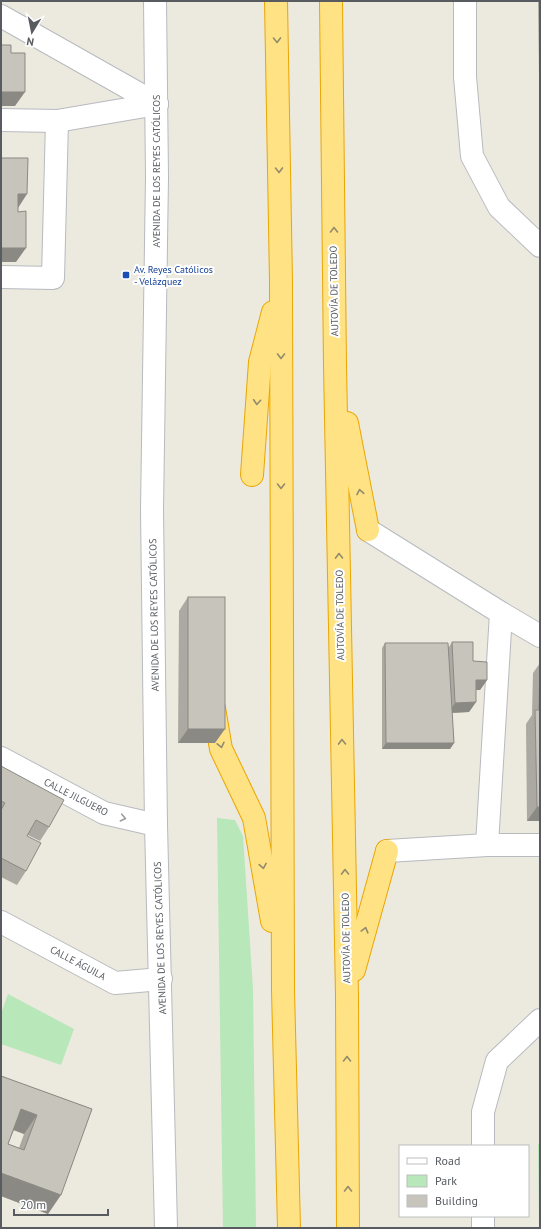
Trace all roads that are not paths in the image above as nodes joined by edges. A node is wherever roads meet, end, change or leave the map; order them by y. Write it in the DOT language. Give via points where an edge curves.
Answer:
graph roads {
  1 [pos="155,1"];
  2 [pos="276,1"];
  3 [pos="331,1"];
  4 [pos="465,1"];
  5 [pos="1,16"];
  6 [pos="157,104"];
  7 [pos="1,120"];
  8 [pos="56,121"];
  9 [pos="540,246"];
  10 [pos="1,277"];
  11 [pos="281,282"];
  12 [pos="335,365"];
  13 [pos="252,474"];
  14 [pos="368,530"];
  15 [pos="501,613"];
  16 [pos="540,636"];
  17 [pos="210,687"];
  18 [pos="1,758"];
  19 [pos="156,825"];
  20 [pos="487,845"];
  21 [pos="540,845"];
  22 [pos="387,851"];
  23 [pos="1,922"];
  24 [pos="161,979"];
  25 [pos="283,990"];
  26 [pos="347,994"];
  27 [pos="540,1020"];
  28 [pos="482,1145"];
  29 [pos="482,1217"];
  30 [pos="166,1228"];
  31 [pos="289,1228"];
  32 [pos="348,1228"];
  33 [pos="483,1228"];
  1 -- 6 [label="street, AVENIDA DE LOS REYES CATÓLICOS"];
  2 -- 11 [label="highway, one-way"];
  12 -- 3 [label="highway, AUTOVÍA DE TOLEDO, one-way"];
  4 -- 9 [label="street" via="465,77 472,156 499,207"];
  5 -- 6 [label="street"];
  6 -- 8 [label="street"];
  6 -- 19 [label="street, AVENIDA DE LOS REYES CATÓLICOS" via="152,510"];
  7 -- 8 [label="street"];
  8 -- 10 [label="street" via="53,278"];
  11 -- 13 [label="highway, one-way" via="260,362"];
  11 -- 25 [label="highway, one-way"];
  14 -- 12 [label="highway, one-way"];
  26 -- 12 [label="highway, AUTOVÍA DE TOLEDO, one-way"];
  14 -- 15 [label="street"];
  15 -- 16 [label="street"];
  15 -- 20 [label="street"];
  17 -- 25 [label="highway, one-way" via="221,749 254,818"];
  18 -- 19 [label="street, CALLE JILGUERO, one-way" via="104,813"];
  19 -- 24 [label="street, AVENIDA DE LOS REYES CATÓLICOS"];
  20 -- 21 [label="street"];
  20 -- 22 [label="street"];
  26 -- 22 [label="highway, one-way"];
  23 -- 24 [label="street, CALLE ÁGUILA" via="115,983"];
  24 -- 30 [label="street, AVENIDA DE LOS REYES CATÓLICOS"];
  25 -- 31 [label="highway"];
  32 -- 26 [label="highway, AUTOVÍA DE TOLEDO, one-way"];
  27 -- 28 [label="street" via="497,1061 483,1112"];
  29 -- 33 [label="street"];
}
